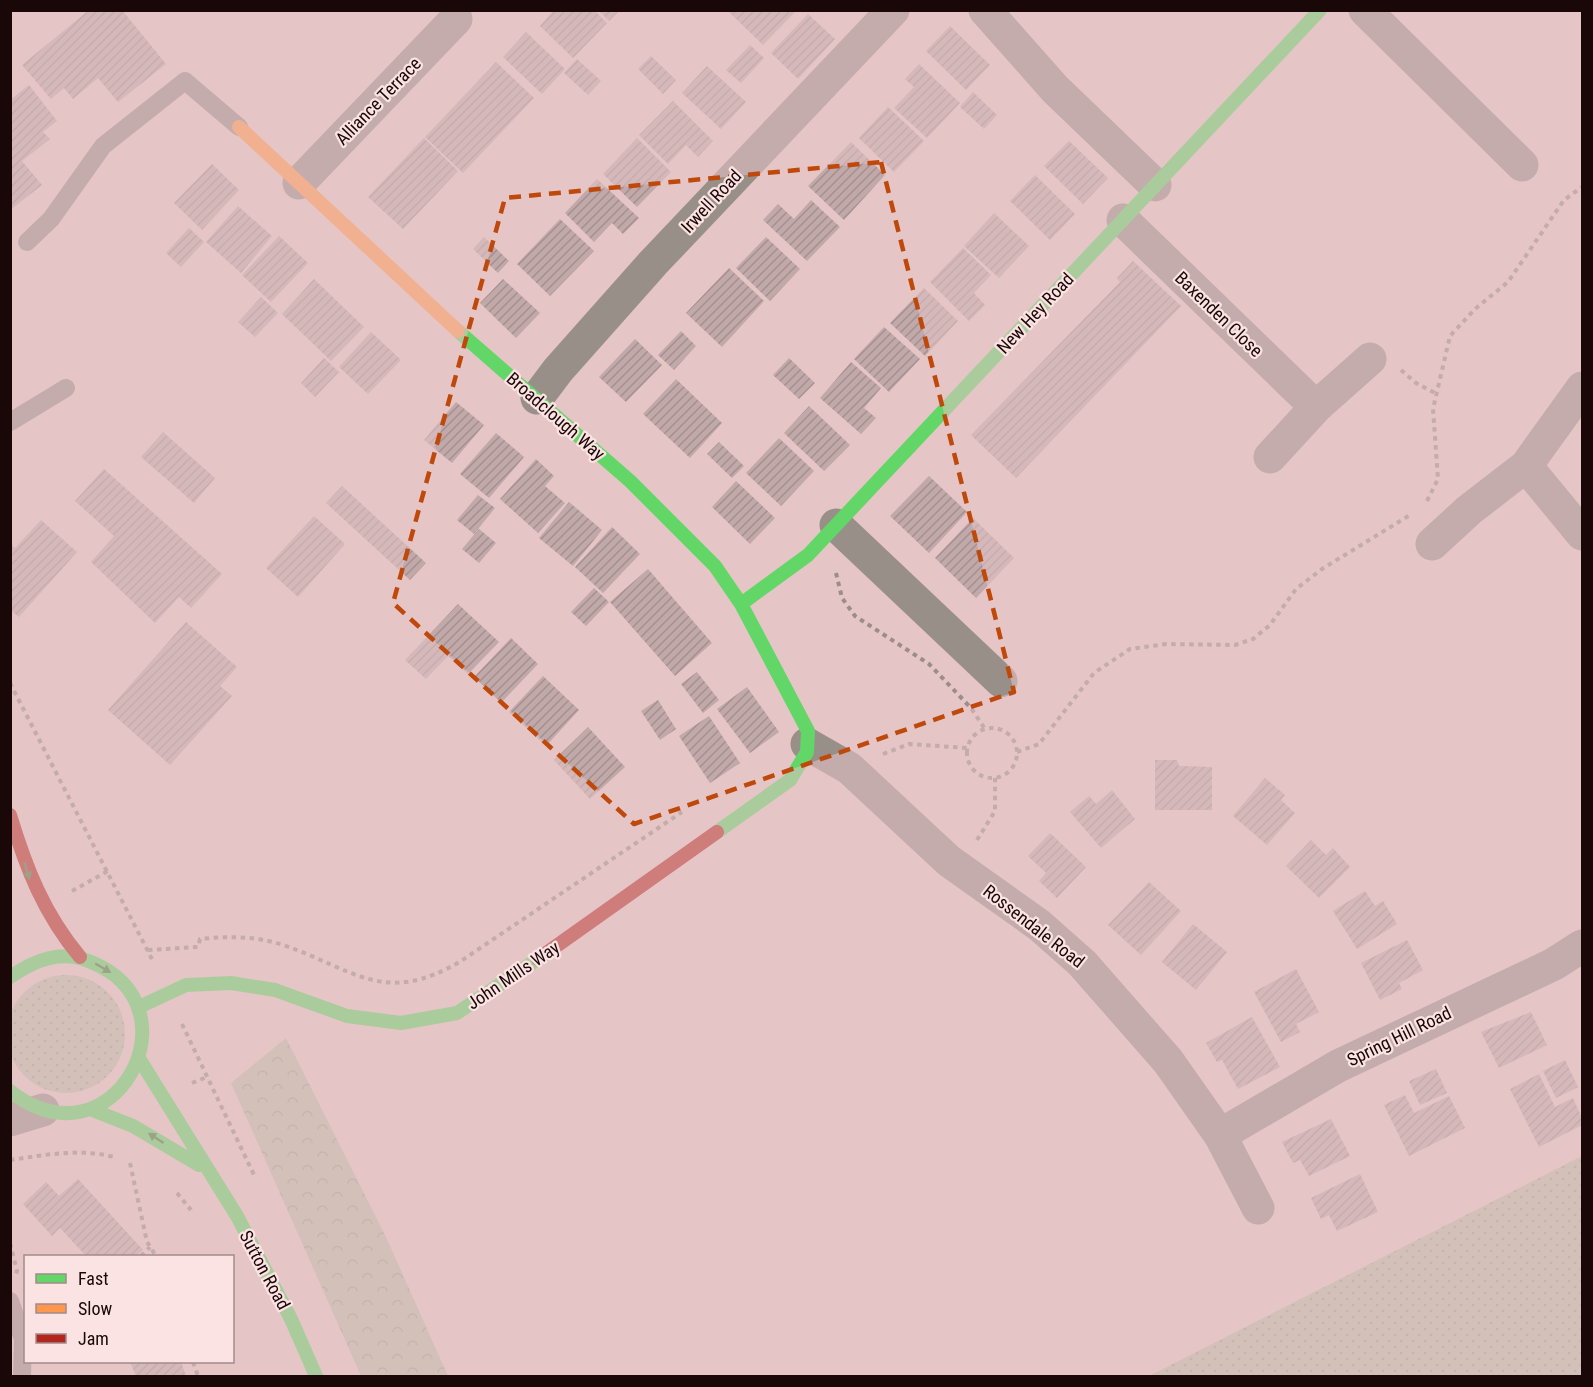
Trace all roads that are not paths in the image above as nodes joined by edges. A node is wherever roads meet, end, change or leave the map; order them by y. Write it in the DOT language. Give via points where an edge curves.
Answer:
graph roads {
  1 [pos="985,10"];
  2 [pos="1320,10"];
  3 [pos="1365,10"];
  4 [pos="884,13"];
  5 [pos="456,20"];
  6 [pos="239,127"];
  7 [pos="1522,165"];
  8 [pos="299,183"];
  9 [pos="1155,185"];
  10 [pos="1123,220"];
  11 [pos="27,242"];
  12 [pos="1370,359"];
  13 [pos="66,388"];
  14 [pos="1582,388"];
  15 [pos="537,398"];
  16 [pos="1316,407"];
  17 [pos="10,422"];
  18 [pos="1270,457"];
  19 [pos="1526,466"];
  20 [pos="841,530"];
  21 [pos="1582,534"];
  22 [pos="1432,544"];
  23 [pos="741,604"];
  24 [pos="1001,681"];
  25 [pos="807,748"];
  26 [pos="10,815"];
  27 [pos="1582,946"];
  28 [pos="80,957"];
  29 [pos="10,977"];
  30 [pos="139,1007"];
  31 [pos="140,1060"];
  32 [pos="10,1091"];
  33 [pos="90,1109"];
  34 [pos="43,1110"];
  35 [pos="10,1120"];
  36 [pos="1220,1135"];
  37 [pos="206,1170"];
  38 [pos="1258,1208"];
  39 [pos="10,1301"];
  40 [pos="22,1377"];
  41 [pos="316,1377"];
  1 -- 9 [label="street" via="1055,89"];
  2 -- 9 [label="street, New Hey Road"];
  3 -- 7 [label="street"];
  4 -- 15 [label="street, Irwell Road" via="652,263"];
  5 -- 8 [label="street, Alliance Terrace"];
  6 -- 8 [label="street, Broadclough Way"];
  6 -- 11 [label="lane" via="185,81 103,146 51,219"];
  8 -- 15 [label="street, Broadclough Way" via="489,359"];
  9 -- 10 [label="street, New Hey Road"];
  10 -- 16 [label="street, Baxenden Close"];
  10 -- 20 [label="street, New Hey Road"];
  12 -- 16 [label="street"];
  13 -- 17 [label="lane"];
  14 -- 19 [label="street"];
  15 -- 23 [label="street, Broadclough Way" via="630,481 715,566"];
  16 -- 18 [label="street"];
  19 -- 21 [label="street"];
  19 -- 22 [label="street"];
  20 -- 23 [label="street, New Hey Road"];
  20 -- 24 [label="street"];
  23 -- 25 [label="street, Broadclough Way" via="808,731"];
  25 -- 30 [label="street, John Mills Way" via="790,780 457,1013 401,1023 346,1016 275,990 231,983 186,985"];
  25 -- 36 [label="street, Rossendale Road" via="854,773 957,867 1039,925 1082,963 1168,1061"];
  26 -- 28 [label="street, Sutton Road, one-way" via="40,904"];
  27 -- 36 [label="street, Spring Hill Road" via="1554,964 1338,1066"];
  28 -- 29 [label="street, Sutton Road" via="55,956 31,963"];
  28 -- 30 [label="street, Sutton Road, one-way" via="105,967 119,978"];
  30 -- 31 [label="street, Sutton Road" via="144,1034"];
  31 -- 33 [label="street, Sutton Road" via="128,1081 111,1098"];
  31 -- 37 [label="street, Sutton Road"];
  32 -- 34 [label="street, Sutton Road"];
  33 -- 34 [label="street, Sutton Road" via="58,1113"];
  37 -- 33 [label="street, Sutton Road, one-way" via="143,1130"];
  34 -- 35 [label="street"];
  36 -- 38 [label="street, Rossendale Road"];
  37 -- 41 [label="street, Sutton Road" via="248,1237"];
  39 -- 40 [label="lane" via="23,1339"];
}
